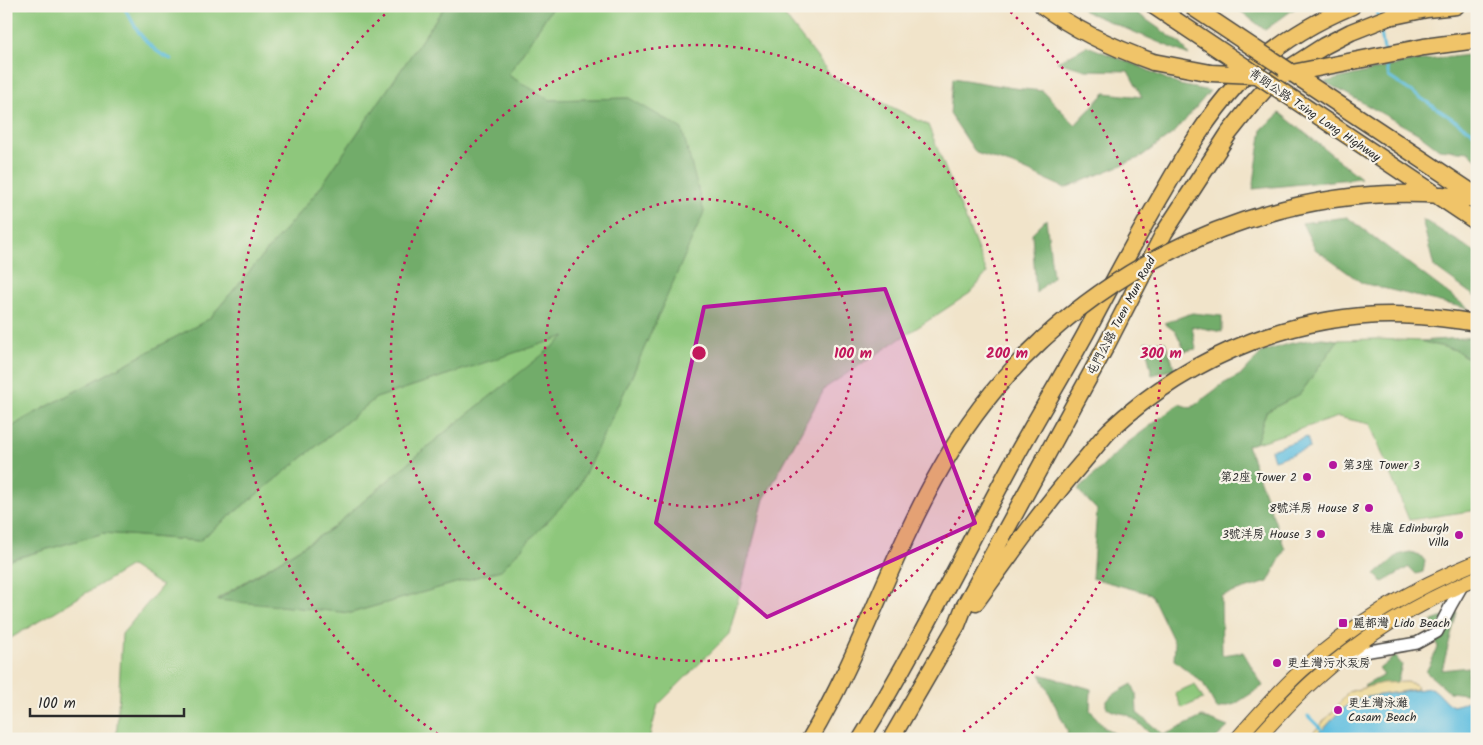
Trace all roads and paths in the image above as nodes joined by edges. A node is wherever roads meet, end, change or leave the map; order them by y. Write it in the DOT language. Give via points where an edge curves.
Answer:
graph roads {
  1 [pos="1042,6"];
  2 [pos="1154,6"];
  3 [pos="1191,6"];
  4 [pos="1352,6"];
  5 [pos="1456,6"];
  6 [pos="1477,40"];
  7 [pos="1477,197"];
  8 [pos="1477,222"];
  9 [pos="1477,323"];
  10 [pos="1477,562"];
  11 [pos="1477,578"];
  12 [pos="1463,584"];
  13 [pos="957,625"];
  14 [pos="1344,655"];
  15 [pos="810,739"];
  16 [pos="861,739"];
  17 [pos="891,739"];
  18 [pos="1237,739"];
  19 [pos="1257,739"];
  1 -- 6 [label="highway, bridge" via="1082,32 1112,46 1153,62 1211,73 1287,74"];
  2 -- 8 [label="highway, 青朗公路 Tsing Long Highway, bridge"];
  3 -- 7 [label="highway, 青朗公路 Tsing Long Highway, bridge"];
  4 -- 16 [label="highway, 屯門公路 Tuen Mun Road" via="1296,35 1256,66 1209,118 1136,238"];
  5 -- 13 [label="highway, 屯門公路 Tuen Mun Road" via="1413,12 1351,32 1275,79 1252,104 1229,133 1164,233"];
  7 -- 15 [label="highway, bridge" via="1409,194 1356,197 1260,215 1183,244 1134,270 1091,299 1010,372 964,431 910,528 843,676"];
  9 -- 13 [label="highway" via="1416,316 1361,316 1333,320 1262,338 1195,367 1156,392 1109,431 1058,490"];
  10 -- 18 [label="main road" via="1408,594 1348,632 1302,670"];
  11 -- 12 [label="main road"];
  12 -- 14 [label="main road" via="1390,622"];
  12 -- 14 [label="street" via="1437,632 1417,642"];
  13 -- 17 [label="highway, 屯門公路 Tuen Mun Road"];
  14 -- 19 [label="main road" via="1300,694"];
}
